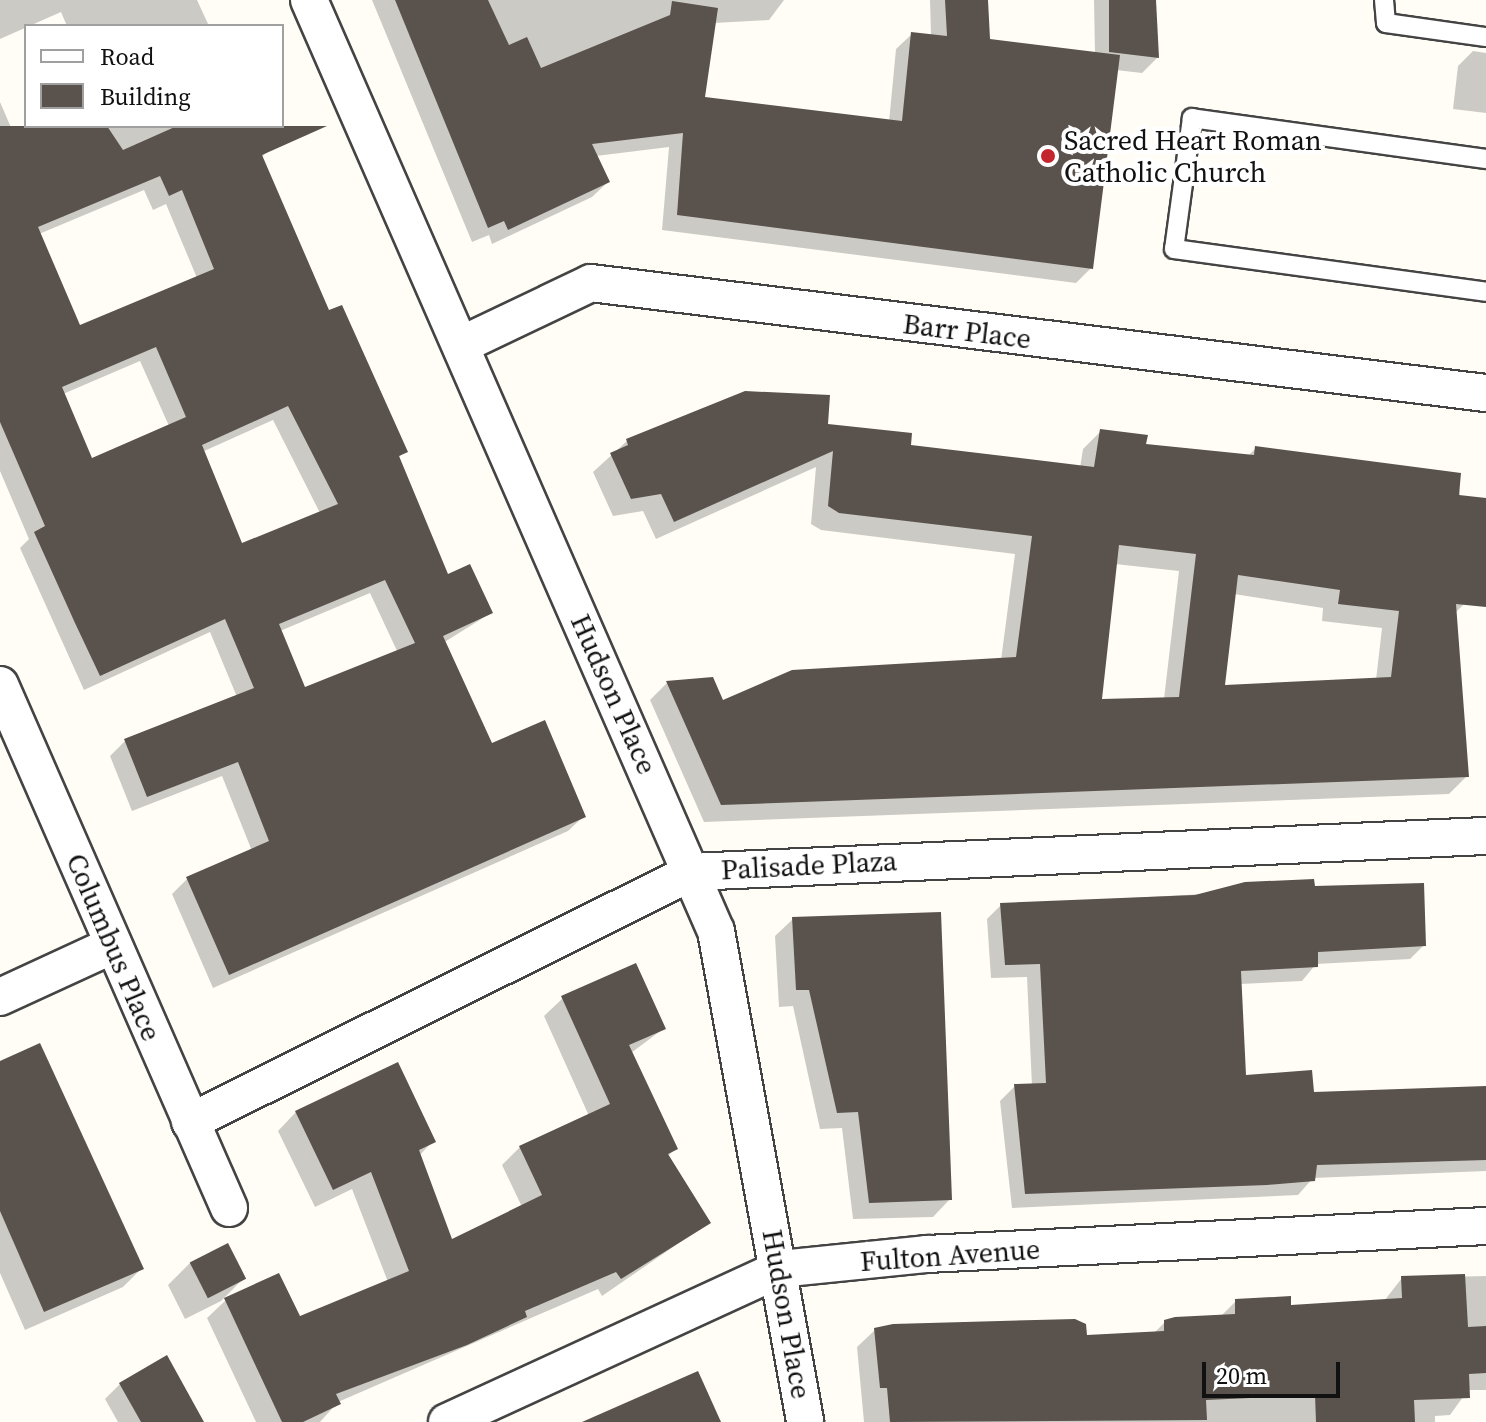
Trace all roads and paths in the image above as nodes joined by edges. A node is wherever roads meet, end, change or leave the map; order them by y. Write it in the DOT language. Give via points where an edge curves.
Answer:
graph roads {
  1 [pos="309,0"];
  2 [pos="1384,0"];
  3 [pos="1486,37"];
  4 [pos="1486,159"];
  5 [pos="1486,292"];
  6 [pos="461,345"];
  7 [pos="1486,393"];
  8 [pos="0,685"];
  9 [pos="1486,836"];
  10 [pos="692,872"];
  11 [pos="113,945"];
  12 [pos="0,997"];
  13 [pos="190,1122"];
  14 [pos="229,1208"];
  15 [pos="1486,1226"];
  16 [pos="779,1269"];
  17 [pos="447,1422"];
  18 [pos="805,1422"];
  1 -- 6 [label="street, Hudson Place"];
  2 -- 3 [label="lane" via="1386,23"];
  4 -- 5 [label="lane" via="1192,118 1174,249"];
  6 -- 7 [label="street, Barr Place" via="591,283"];
  6 -- 10 [label="street, Hudson Place"];
  8 -- 11 [label="street, Columbus Place"];
  9 -- 10 [label="street, Palisade Plaza"];
  10 -- 13 [label="street, Palisade Plaza"];
  10 -- 16 [label="street, Hudson Place" via="716,931"];
  11 -- 12 [label="street"];
  11 -- 13 [label="street, Columbus Place"];
  13 -- 14 [label="street, Columbus Place"];
  15 -- 16 [label="street, Fulton Avenue" via="927,1254"];
  16 -- 17 [label="street, Fulton Avenue"];
  16 -- 18 [label="street, Hudson Place"];
}
